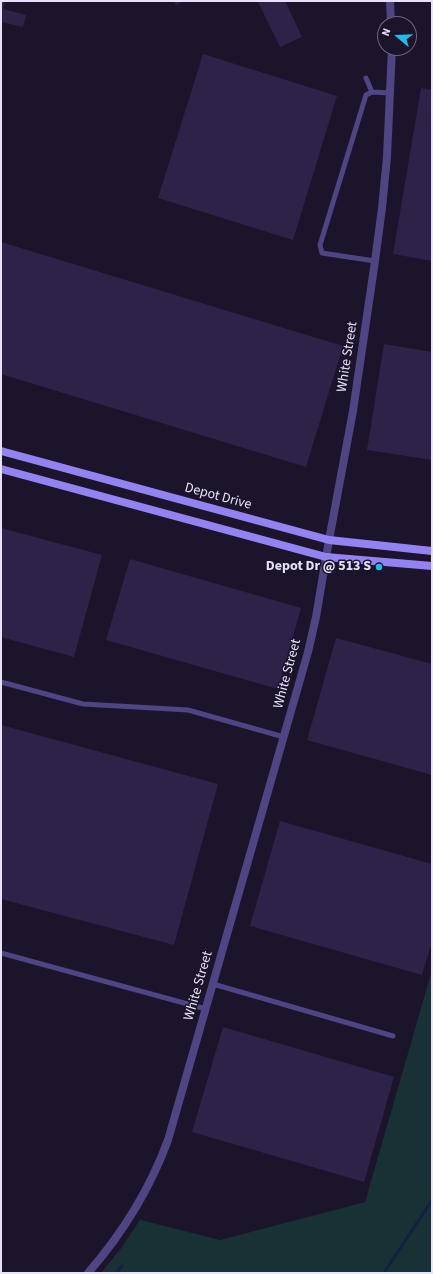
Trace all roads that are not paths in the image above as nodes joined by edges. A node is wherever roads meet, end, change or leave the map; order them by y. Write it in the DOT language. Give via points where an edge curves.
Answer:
graph roads {
  1 [pos="390,1"];
  2 [pos="391,16"];
  3 [pos="392,56"];
  4 [pos="366,78"];
  5 [pos="372,92"];
  6 [pos="390,93"];
  7 [pos="375,262"];
  8 [pos="1,451"];
  9 [pos="1,469"];
  10 [pos="329,540"];
  11 [pos="432,551"];
  12 [pos="326,558"];
  13 [pos="432,566"];
  14 [pos="1,682"];
  15 [pos="284,737"];
  16 [pos="1,953"];
  17 [pos="213,984"];
  18 [pos="206,1009"];
  19 [pos="393,1036"];
  20 [pos="88,1273"];
  1 -- 2 [label="street"];
  3 -- 6 [label="street, White Street"];
  4 -- 5 [label="lane"];
  5 -- 6 [label="lane"];
  5 -- 7 [label="lane" via="366,95 320,245 322,253"];
  6 -- 7 [label="street, White Street" via="387,157"];
  7 -- 10 [label="street, White Street" via="353,411"];
  8 -- 10 [label="main road, Depot Drive"];
  9 -- 12 [label="main road"];
  10 -- 11 [label="main road, Depot Drive"];
  10 -- 12 [label="street, White Street"];
  12 -- 13 [label="main road"];
  12 -- 15 [label="street, White Street" via="308,652"];
  14 -- 15 [label="lane" via="83,704 188,710"];
  15 -- 17 [label="street, White Street"];
  16 -- 18 [label="lane"];
  17 -- 18 [label="street, White Street"];
  17 -- 19 [label="lane"];
  18 -- 20 [label="street, White Street" via="161,1158 128,1220"];
}
